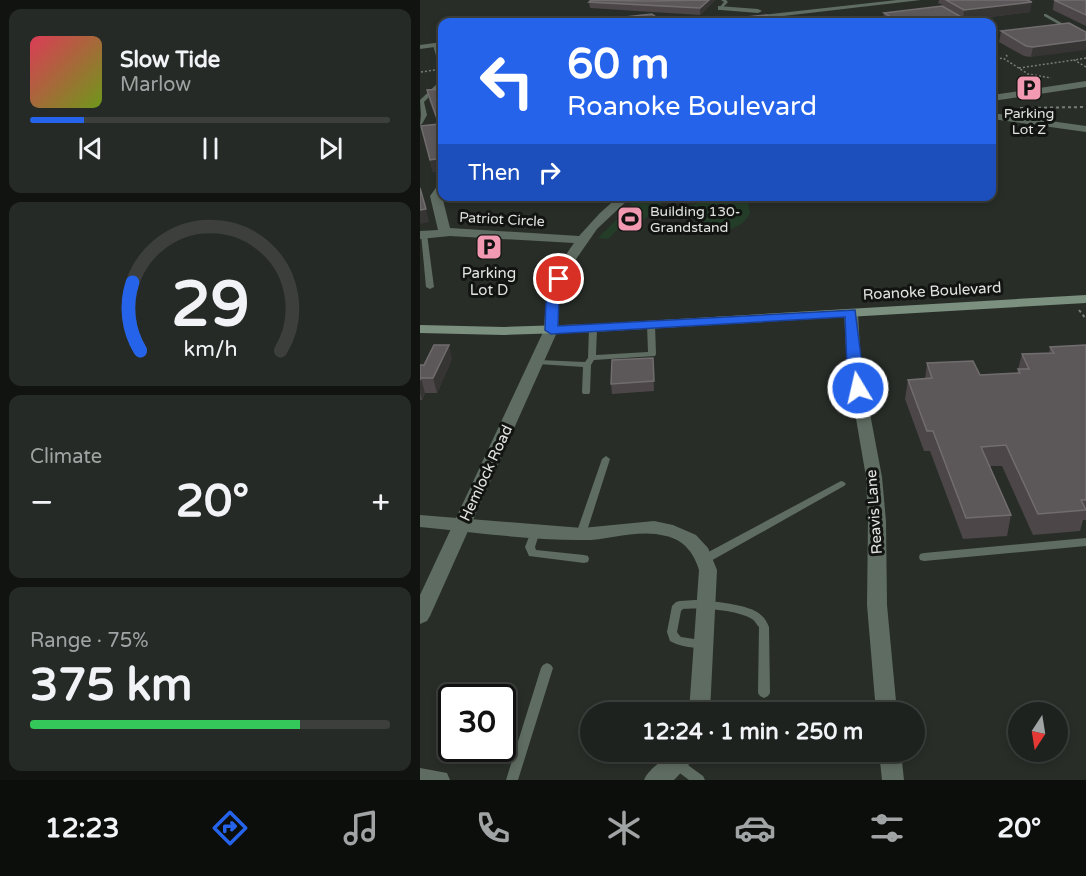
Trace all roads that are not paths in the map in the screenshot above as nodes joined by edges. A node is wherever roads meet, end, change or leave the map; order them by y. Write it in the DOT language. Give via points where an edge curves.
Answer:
graph roads {
  1 [pos="917,0"];
  2 [pos="722,4"];
  3 [pos="740,9"];
  4 [pos="791,14"];
  5 [pos="1045,15"];
  6 [pos="743,18"];
  7 [pos="753,18"];
  8 [pos="1086,39"];
  9 [pos="438,44"];
  10 [pos="420,47"];
  11 [pos="1086,84"];
  12 [pos="438,86"];
  13 [pos="996,97"];
  14 [pos="996,115"];
  15 [pos="421,120"];
  16 [pos="1086,129"];
  17 [pos="438,193"];
  18 [pos="622,201"];
  19 [pos="445,232"];
  20 [pos="422,235"];
  21 [pos="583,240"];
  22 [pos="430,287"];
  23 [pos="1085,301"];
  24 [pos="851,313"];
  25 [pos="651,325"];
  26 [pos="593,328"];
  27 [pos="420,330"];
  28 [pos="551,330"];
  29 [pos="538,362"];
  30 [pos="589,362"];
  31 [pos="586,392"];
  32 [pos="606,459"];
  33 [pos="841,484"];
  34 [pos="420,521"];
  35 [pos="463,525"];
  36 [pos="535,531"];
  37 [pos="581,534"];
  38 [pos="1086,542"];
  39 [pos="924,556"];
  40 [pos="584,559"];
  41 [pos="705,559"];
  42 [pos="706,606"];
  43 [pos="420,616"];
  44 [pos="704,644"];
  45 [pos="547,668"];
  46 [pos="764,693"];
  47 [pos="701,702"];
  48 [pos="886,702"];
  49 [pos="676,762"];
  50 [pos="684,762"];
  51 [pos="891,762"];
  52 [pos="420,778"];
  53 [pos="433,780"];
  54 [pos="439,780"];
  55 [pos="512,780"];
  56 [pos="655,780"];
  57 [pos="699,780"];
  58 [pos="893,780"];
  1 -- 4 [label="street"];
  2 -- 3 [label="street"];
  3 -- 4 [label="street"];
  3 -- 6 [label="street"];
  4 -- 7 [label="street"];
  5 -- 8 [label="lane"];
  9 -- 10 [label="street"];
  11 -- 13 [label="street"];
  12 -- 15 [label="lane" via="422,102"];
  14 -- 16 [label="street"];
  17 -- 19 [label="street"];
  18 -- 21 [label="street, Hemlock Road"];
  19 -- 20 [label="street, Patriot Circle"];
  19 -- 21 [label="street, Patriot Circle"];
  20 -- 22 [label="lane"];
  21 -- 28 [label="street, Hemlock Road" via="566,264 553,295"];
  23 -- 24 [label="main road, Roanoke Boulevard"];
  24 -- 25 [label="main road, Roanoke Boulevard"];
  24 -- 48 [label="street, Reavis Lane" via="854,366 877,521 877,605"];
  25 -- 26 [label="main road, Roanoke Boulevard"];
  25 -- 30 [label="lane" via="652,354"];
  26 -- 28 [label="main road, Roanoke Boulevard"];
  26 -- 30 [label="lane"];
  27 -- 28 [label="main road, Roanoke Boulevard"];
  28 -- 29 [label="street, Hemlock Road"];
  29 -- 30 [label="lane"];
  29 -- 35 [label="street, Hemlock Road"];
  30 -- 31 [label="lane"];
  32 -- 37 [label="lane"];
  33 -- 41 [label="lane"];
  34 -- 35 [label="street"];
  35 -- 36 [label="street"];
  35 -- 43 [label="street, Hemlock Road"];
  36 -- 37 [label="street"];
  36 -- 40 [label="lane" via="530,548 533,553"];
  37 -- 41 [label="street" via="666,529 690,540"];
  38 -- 39 [label="lane"];
  41 -- 42 [label="street"];
  42 -- 44 [label="street"];
  42 -- 44 [label="lane" via="680,605 672,632 679,641"];
  42 -- 46 [label="lane" via="760,619 764,627"];
  44 -- 47 [label="street"];
  45 -- 55 [label="lane"];
  49 -- 56 [label="street"];
  50 -- 57 [label="lane"];
  51 -- 58 [label="street"];
  52 -- 53 [label="street"];
  53 -- 54 [label="street"];
}
